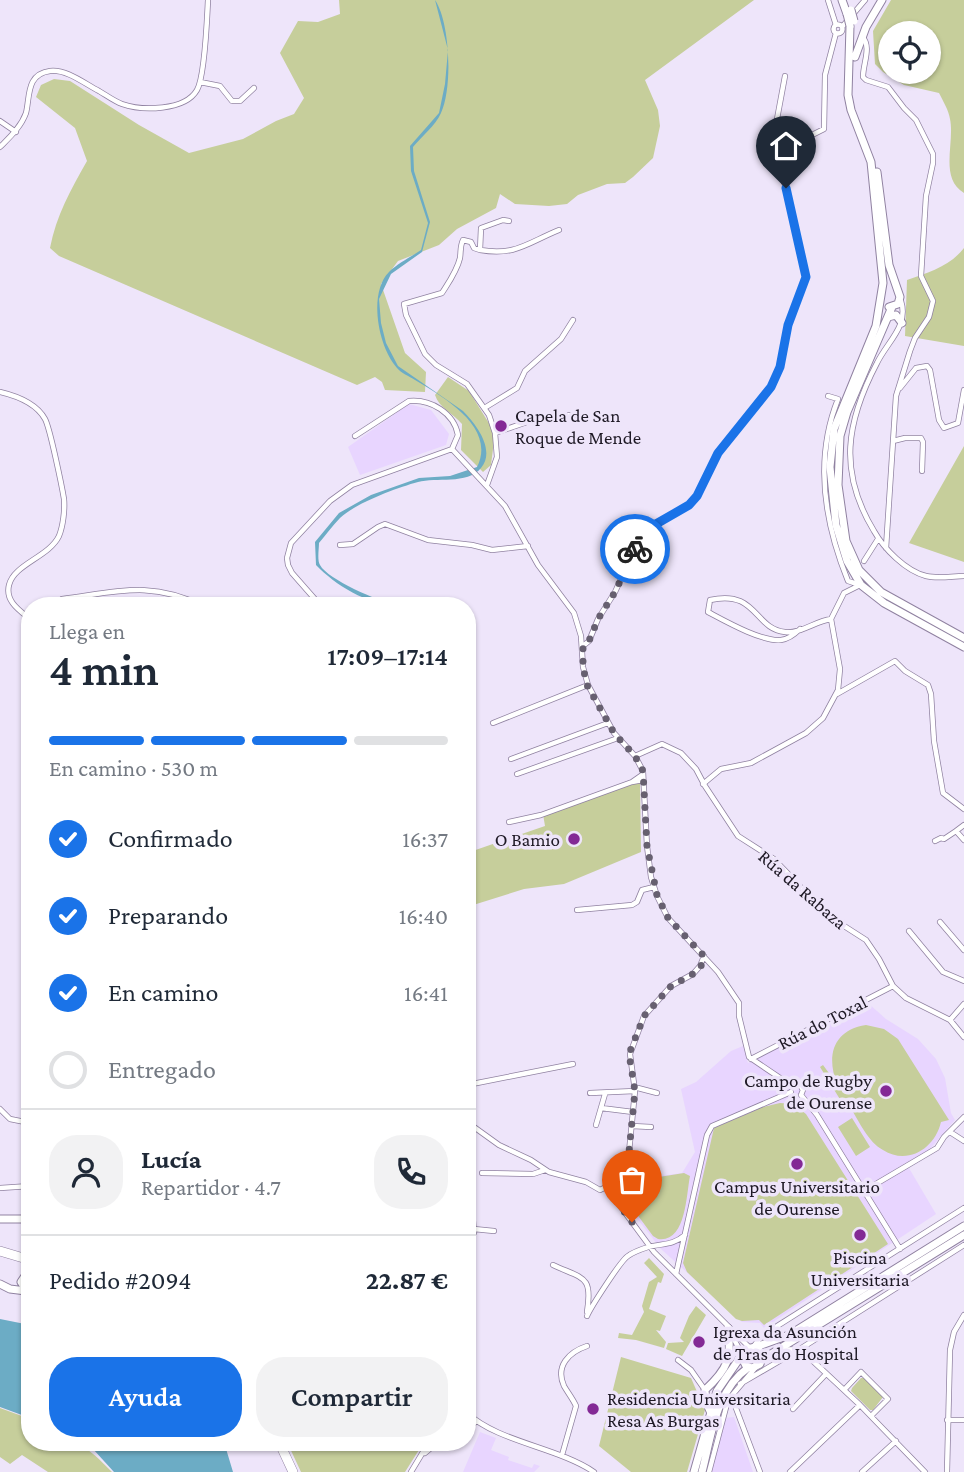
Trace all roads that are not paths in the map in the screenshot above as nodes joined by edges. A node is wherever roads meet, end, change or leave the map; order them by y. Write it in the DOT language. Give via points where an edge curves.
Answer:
graph roads {
  1 [pos="208,0"];
  2 [pos="828,0"];
  3 [pos="845,0"];
  4 [pos="865,0"];
  5 [pos="883,0"];
  6 [pos="845,25"];
  7 [pos="862,36"];
  8 [pos="855,57"];
  9 [pos="785,76"];
  10 [pos="200,82"];
  11 [pos="254,88"];
  12 [pos="0,121"];
  13 [pos="16,132"];
  14 [pos="773,137"];
  15 [pos="0,147"];
  16 [pos="509,220"];
  17 [pos="559,230"];
  18 [pos="480,250"];
  19 [pos="897,290"];
  20 [pos="882,292"];
  21 [pos="900,299"];
  22 [pos="881,301"];
  23 [pos="893,307"];
  24 [pos="888,318"];
  25 [pos="573,320"];
  26 [pos="902,321"];
  27 [pos="964,390"];
  28 [pos="0,392"];
  29 [pos="897,392"];
  30 [pos="828,396"];
  31 [pos="486,407"];
  32 [pos="577,415"];
  33 [pos="495,433"];
  34 [pos="355,436"];
  35 [pos="893,441"];
  36 [pos="452,449"];
  37 [pos="922,471"];
  38 [pos="487,485"];
  39 [pos="878,539"];
  40 [pos="340,545"];
  41 [pos="528,546"];
  42 [pos="886,548"];
  43 [pos="864,561"];
  44 [pos="964,576"];
  45 [pos="861,585"];
  46 [pos="77,597"];
  47 [pos="182,597"];
  48 [pos="313,597"];
  49 [pos="21,612"];
  50 [pos="831,619"];
  51 [pos="800,629"];
  52 [pos="964,638"];
  53 [pos="583,646"];
  54 [pos="964,647"];
  55 [pos="587,685"];
  56 [pos="835,695"];
  57 [pos="492,723"];
  58 [pos="608,723"];
  59 [pos="618,738"];
  60 [pos="635,756"];
  61 [pos="511,760"];
  62 [pos="517,774"];
  63 [pos="643,777"];
  64 [pos="703,784"];
  65 [pos="964,809"];
  66 [pos="509,822"];
  67 [pos="964,825"];
  68 [pos="956,831"];
  69 [pos="964,840"];
  70 [pos="935,841"];
  71 [pos="654,887"];
  72 [pos="577,909"];
  73 [pos="940,922"];
  74 [pos="909,932"];
  75 [pos="964,950"];
  76 [pos="704,956"];
  77 [pos="964,981"];
  78 [pos="892,986"];
  79 [pos="964,1004"];
  80 [pos="950,1020"];
  81 [pos="964,1037"];
  82 [pos="751,1059"];
  83 [pos="573,1064"];
  84 [pos="476,1083"];
  85 [pos="635,1089"];
  86 [pos="791,1089"];
  87 [pos="590,1093"];
  88 [pos="657,1093"];
  89 [pos="605,1094"];
  90 [pos="800,1095"];
  91 [pos="601,1108"];
  92 [pos="0,1109"];
  93 [pos="633,1112"];
  94 [pos="964,1117"];
  95 [pos="21,1121"];
  96 [pos="596,1125"];
  97 [pos="632,1126"];
  98 [pos="651,1127"];
  99 [pos="476,1129"];
  100 [pos="950,1132"];
  101 [pos="964,1141"];
  102 [pos="546,1170"];
  103 [pos="482,1172"];
  104 [pos="21,1187"];
  105 [pos="606,1187"];
  106 [pos="0,1188"];
  107 [pos="864,1191"];
  108 [pos="964,1208"];
  109 [pos="0,1219"];
  110 [pos="21,1219"];
  111 [pos="964,1226"];
  112 [pos="476,1229"];
  113 [pos="494,1231"];
  114 [pos="685,1234"];
  115 [pos="964,1235"];
  116 [pos="964,1245"];
  117 [pos="650,1246"];
  118 [pos="900,1248"];
  119 [pos="0,1251"];
  120 [pos="21,1257"];
  121 [pos="553,1265"];
  122 [pos="676,1274"];
  123 [pos="21,1278"];
  124 [pos="0,1283"];
  125 [pos="21,1290"];
  126 [pos="964,1315"];
  127 [pos="732,1330"];
  128 [pos="763,1335"];
  129 [pos="587,1346"];
  130 [pos="753,1347"];
  131 [pos="778,1349"];
  132 [pos="800,1349"];
  133 [pos="742,1356"];
  134 [pos="763,1359"];
  135 [pos="678,1360"];
  136 [pos="752,1367"];
  137 [pos="827,1374"];
  138 [pos="729,1375"];
  139 [pos="715,1381"];
  140 [pos="740,1384"];
  141 [pos="705,1390"];
  142 [pos="844,1390"];
  143 [pos="733,1392"];
  144 [pos="860,1405"];
  145 [pos="793,1409"];
  146 [pos="710,1411"];
  147 [pos="871,1416"];
  148 [pos="947,1420"];
  149 [pos="964,1420"];
  150 [pos="477,1421"];
  151 [pos="896,1441"];
  152 [pos="283,1451"];
  153 [pos="424,1451"];
  154 [pos="427,1451"];
  155 [pos="562,1455"];
  156 [pos="421,1456"];
  157 [pos="947,1470"];
  158 [pos="293,1472"];
  159 [pos="411,1472"];
  160 [pos="594,1472"];
  161 [pos="693,1472"];
  162 [pos="702,1472"];
  163 [pos="709,1472"];
  164 [pos="760,1472"];
  165 [pos="790,1472"];
  166 [pos="862,1472"];
  167 [pos="925,1472"];
  168 [pos="941,1472"];
  1 -- 10 [label="street"];
  2 -- 6 [label="street"];
  3 -- 6 [label="main road, bridge" via="849,12"];
  4 -- 6 [label="street"];
  5 -- 7 [label="main road"];
  6 -- 8 [label="main road"];
  6 -- 14 [label="street" via="836,33 825,75 824,130"];
  6 -- 20 [label="main road" via="848,95 871,162"];
  7 -- 8 [label="main road"];
  7 -- 29 [label="street" via="867,46 863,77 888,87 916,120 933,154 921,276 933,301"];
  8 -- 19 [label="main road" via="854,100 875,161 887,256"];
  9 -- 14 [label="street"];
  10 -- 11 [label="street" via="220,86 232,101 240,101"];
  10 -- 13 [label="street" via="193,95 175,104 139,106 123,104 67,73 49,71 37,77 28,90 26,113"];
  12 -- 13 [label="street"];
  13 -- 15 [label="street"];
  14 -- 53 [label="street" via="806,277 788,325 780,367 771,387 718,453 697,496 640,538"];
  16 -- 18 [label="street" via="481,228"];
  17 -- 18 [label="street" via="525,248 499,253"];
  18 -- 31 [label="street" via="463,240 455,273 442,292 405,302 404,309 425,354 467,384"];
  19 -- 20 [label="main road" via="890,287"];
  19 -- 21 [label="main road"];
  20 -- 22 [label="main road"];
  21 -- 23 [label="main road"];
  21 -- 26 [label="street"];
  22 -- 23 [label="main road"];
  22 -- 45 [label="main road" via="876,326 839,414 830,457 840,544"];
  23 -- 24 [label="main road"];
  23 -- 26 [label="street"];
  24 -- 26 [label="main road" via="896,315"];
  24 -- 52 [label="main road" via="840,436 838,485 846,541 859,570 881,592"];
  25 -- 31 [label="street" via="561,339 525,370 517,388"];
  26 -- 39 [label="street" via="877,362 854,415 848,453 851,475"];
  27 -- 29 [label="street" via="958,423 944,428 927,366 916,368"];
  28 -- 49 [label="street" via="16,396 46,420 64,500 59,535 9,583 8,595"];
  29 -- 35 [label="street"];
  30 -- 45 [label="street" via="838,399 825,448 829,522 848,580"];
  31 -- 33 [label="street"];
  32 -- 33 [label="street" via="532,415 527,422"];
  33 -- 38 [label="street" via="497,457"];
  34 -- 36 [label="street" via="410,401 419,400 454,422 458,435"];
  35 -- 37 [label="street" via="921,438"];
  35 -- 42 [label="street"];
  36 -- 38 [label="street"];
  36 -- 48 [label="street" via="352,485 330,501 292,543 287,558 292,573"];
  38 -- 41 [label="street"];
  39 -- 42 [label="street"];
  39 -- 43 [label="street"];
  40 -- 41 [label="street" via="353,544 385,524 428,540 492,550"];
  41 -- 53 [label="street" via="574,613"];
  42 -- 44 [label="street" via="925,576"];
  45 -- 50 [label="street" via="844,593"];
  45 -- 54 [label="main road" via="884,603"];
  46 -- 47 [label="street" via="146,588"];
  50 -- 51 [label="street"];
  50 -- 56 [label="street" via="840,668"];
  51 -- 51 [label="street" via="782,632 736,598 710,600 708,612 759,636 779,641"];
  53 -- 55 [label="street"];
  55 -- 57 [label="street"];
  55 -- 58 [label="street"];
  56 -- 64 [label="street" via="823,718 806,733 751,764 721,769"];
  56 -- 65 [label="street" via="895,661 928,685 943,793"];
  58 -- 59 [label="street"];
  58 -- 61 [label="street"];
  59 -- 60 [label="street"];
  59 -- 62 [label="street"];
  60 -- 63 [label="street"];
  60 -- 64 [label="street, Rúa da Rabaza" via="663,744 681,753"];
  63 -- 66 [label="street" via="541,815"];
  63 -- 71 [label="street"];
  64 -- 78 [label="street, Rúa da Rabaza" via="738,836 774,859 817,904 866,940"];
  67 -- 68 [label="street"];
  68 -- 69 [label="street"];
  68 -- 70 [label="street"];
  71 -- 72 [label="street" via="642,890 632,905"];
  71 -- 76 [label="street" via="668,918"];
  73 -- 75 [label="street"];
  74 -- 77 [label="street" via="943,972"];
  76 -- 82 [label="street" via="739,1003"];
  76 -- 85 [label="street" via="693,974 671,986 644,1016 629,1054"];
  78 -- 80 [label="street, Rúa da Rabaza"];
  78 -- 82 [label="street, Rúa do Toxal"];
  79 -- 80 [label="street"];
  80 -- 81 [label="street, Rúa da Rabaza"];
  82 -- 86 [label="street"];
  83 -- 84 [label="street"];
  85 -- 88 [label="street"];
  85 -- 89 [label="street"];
  85 -- 93 [label="street"];
  86 -- 90 [label="street" via="795,1096"];
  86 -- 90 [label="street" via="800,1084"];
  86 -- 114 [label="street" via="712,1126"];
  87 -- 89 [label="street"];
  89 -- 91 [label="street"];
  90 -- 107 [label="street"];
  91 -- 93 [label="street"];
  91 -- 96 [label="street"];
  92 -- 95 [label="street" via="10,1119"];
  93 -- 97 [label="street"];
  94 -- 100 [label="street"];
  97 -- 98 [label="street"];
  97 -- 105 [label="street" via="629,1152"];
  99 -- 102 [label="street"];
  100 -- 101 [label="street"];
  100 -- 107 [label="street" via="925,1157"];
  102 -- 103 [label="street" via="533,1174"];
  102 -- 105 [label="street" via="600,1190"];
  104 -- 106 [label="street"];
  105 -- 117 [label="street"];
  107 -- 118 [label="street"];
  108 -- 118 [label="street"];
  109 -- 110 [label="main road"];
  111 -- 130 [label="main road" via="789,1335"];
  112 -- 113 [label="street"];
  114 -- 117 [label="street" via="672,1244"];
  114 -- 122 [label="street"];
  115 -- 131 [label="main road"];
  116 -- 132 [label="street"];
  117 -- 121 [label="street" via="625,1257 587,1316 590,1288 586,1280"];
  117 -- 122 [label="street"];
  118 -- 128 [label="street"];
  119 -- 120 [label="highway"];
  122 -- 127 [label="street"];
  123 -- 124 [label="main road"];
  124 -- 125 [label="main road"];
  126 -- 148 [label="street" via="950,1350"];
  127 -- 128 [label="street"];
  127 -- 130 [label="street"];
  127 -- 133 [label="street"];
  127 -- 139 [label="main road" via="729,1358"];
  128 -- 130 [label="street"];
  129 -- 155 [label="street" via="568,1356 562,1370 563,1384 576,1406"];
  130 -- 133 [label="main road"];
  130 -- 134 [label="main road"];
  131 -- 132 [label="street"];
  131 -- 134 [label="main road"];
  132 -- 137 [label="street"];
  132 -- 140 [label="street"];
  133 -- 136 [label="main road"];
  133 -- 138 [label="main road"];
  134 -- 136 [label="main road"];
  135 -- 141 [label="street"];
  136 -- 140 [label="street"];
  136 -- 162 [label="main road" via="733,1379 724,1393"];
  137 -- 142 [label="street"];
  137 -- 145 [label="street"];
  138 -- 139 [label="main road"];
  138 -- 146 [label="main road"];
  139 -- 141 [label="main road"];
  140 -- 143 [label="street"];
  141 -- 146 [label="main road"];
  142 -- 144 [label="street"];
  142 -- 147 [label="street" via="861,1372 888,1399"];
  143 -- 163 [label="street"];
  143 -- 164 [label="street"];
  144 -- 147 [label="street"];
  144 -- 165 [label="street"];
  146 -- 161 [label="main road"];
  147 -- 151 [label="street"];
  148 -- 149 [label="street"];
  148 -- 157 [label="street"];
  150 -- 155 [label="street"];
  151 -- 166 [label="street"];
  151 -- 167 [label="street"];
  152 -- 158 [label="highway"];
  153 -- 156 [label="street"];
  154 -- 156 [label="street"];
  155 -- 160 [label="street"];
  156 -- 159 [label="street"];
  157 -- 168 [label="street"];
}
